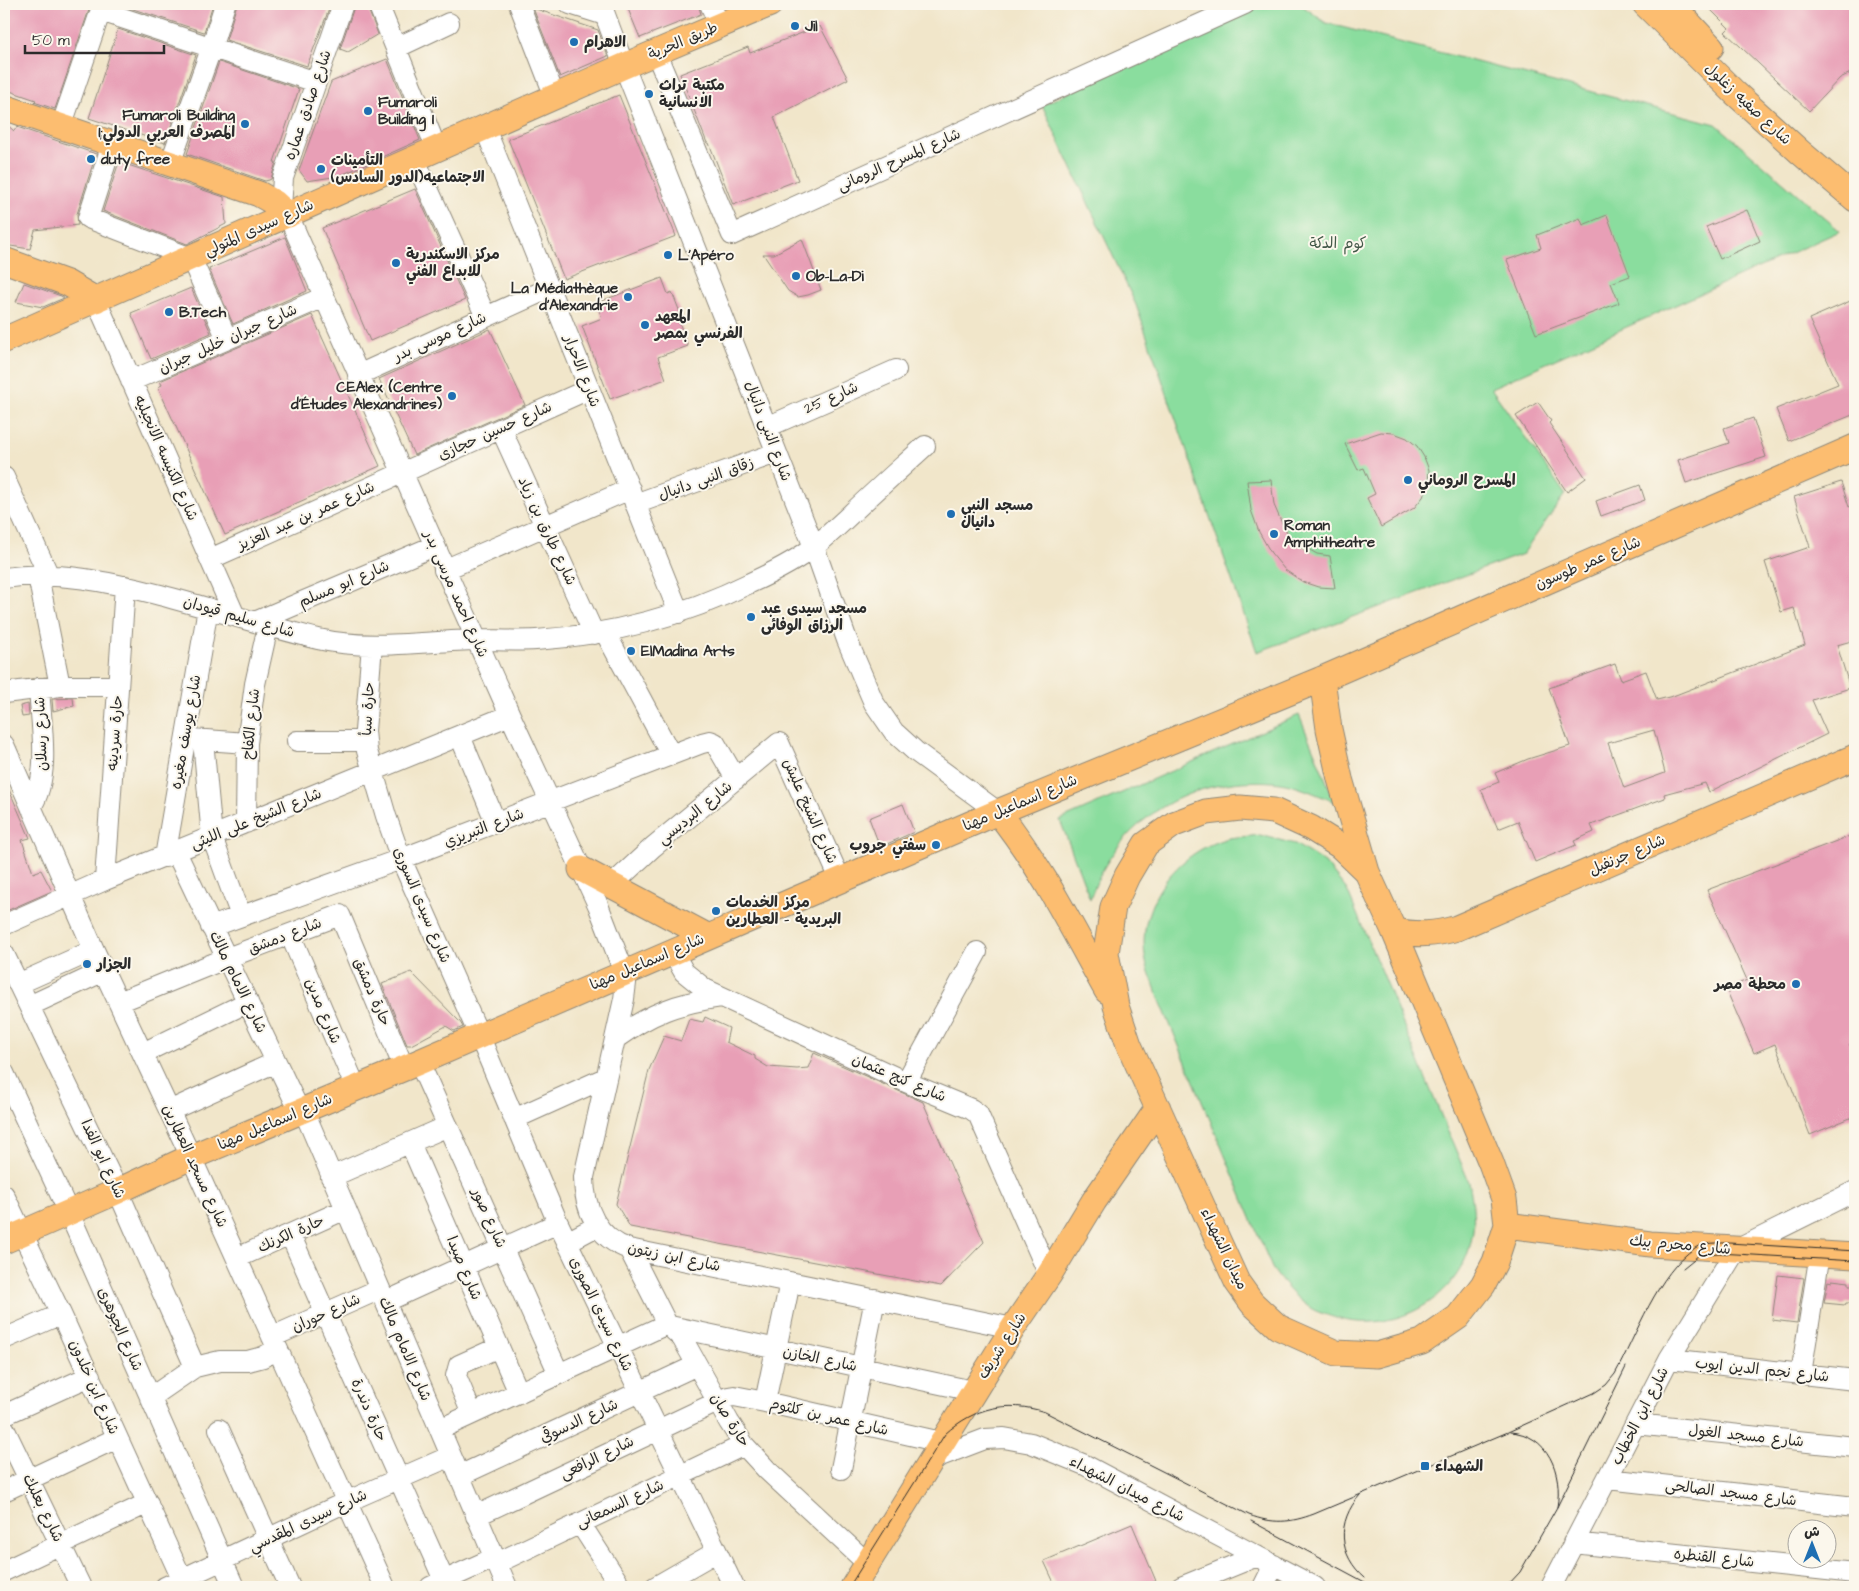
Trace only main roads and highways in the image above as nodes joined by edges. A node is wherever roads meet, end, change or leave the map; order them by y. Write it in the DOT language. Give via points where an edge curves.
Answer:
graph roads {
  1 [pos="770,4"];
  2 [pos="1645,4"];
  3 [pos="1671,4"];
  4 [pos="715,15"];
  5 [pos="1716,64"];
  6 [pos="624,66"];
  7 [pos="4,108"];
  8 [pos="1855,178"];
  9 [pos="1855,199"];
  10 [pos="284,212"];
  11 [pos="4,260"];
  12 [pos="96,300"];
  13 [pos="4,340"];
  14 [pos="1855,447"];
  15 [pos="1322,679"];
  16 [pos="1855,757"];
  17 [pos="998,812"];
  18 [pos="581,869"];
  19 [pos="1367,872"];
  20 [pos="1394,930"];
  21 [pos="707,936"];
  22 [pos="1116,1006"];
  23 [pos="1158,1108"];
  24 [pos="1506,1225"];
  25 [pos="13,1237"];
  26 [pos="1855,1256"];
  27 [pos="852,1587"];
  1 -- 4 [label="main road, طريق الحرية"];
  2 -- 5 [label="main road, شارع صفيه زغلول"];
  3 -- 5 [label="main road, شارع صفيه زغلول"];
  4 -- 6 [label="main road, طريق الحرية" via="656,53"];
  5 -- 8 [label="main road, شارع صفيه زغلول" via="1739,76"];
  5 -- 9 [label="main road, شارع صفيه زغلول" via="1800,152"];
  6 -- 10 [label="main road, شارع سيدى المتولي" via="415,160"];
  7 -- 10 [label="main road" via="259,194"];
  10 -- 12 [label="main road, شارع سيدى المتولي"];
  11 -- 12 [label="main road" via="67,283"];
  12 -- 13 [label="main road, شارع سيدى المتولي"];
  14 -- 15 [label="main road, شارع عمر طوسون"];
  15 -- 17 [label="main road, شارع اسماعيل مهنا"];
  15 -- 19 [label="main road" via="1340,779"];
  16 -- 20 [label="main road, شارع جرنفيل" via="1457,928 1428,934"];
  17 -- 21 [label="main road, شارع اسماعيل مهنا"];
  17 -- 22 [label="main road" via="1044,878"];
  18 -- 21 [label="main road"];
  19 -- 20 [label="main road, ميدان الشهداء"];
  19 -- 22 [label="main road, ميدان الشهداء" via="1340,846 1274,811 1240,808 1206,812 1174,824 1146,844 1112,907 1106,953"];
  20 -- 24 [label="main road, ميدان الشهداء" via="1491,1163 1504,1199"];
  21 -- 25 [label="main road, شارع اسماعيل مهنا" via="191,1157"];
  22 -- 23 [label="main road, ميدان الشهداء"];
  23 -- 24 [label="main road, ميدان الشهداء" via="1237,1282 1252,1303 1278,1327 1336,1353 1377,1355 1395,1350 1422,1342 1458,1317 1483,1285 1495,1262"];
  23 -- 27 [label="main road, شارع شريف" via="1094,1200"];
  24 -- 26 [label="main road, شارع محرم بيك" via="1650,1244"];
}
